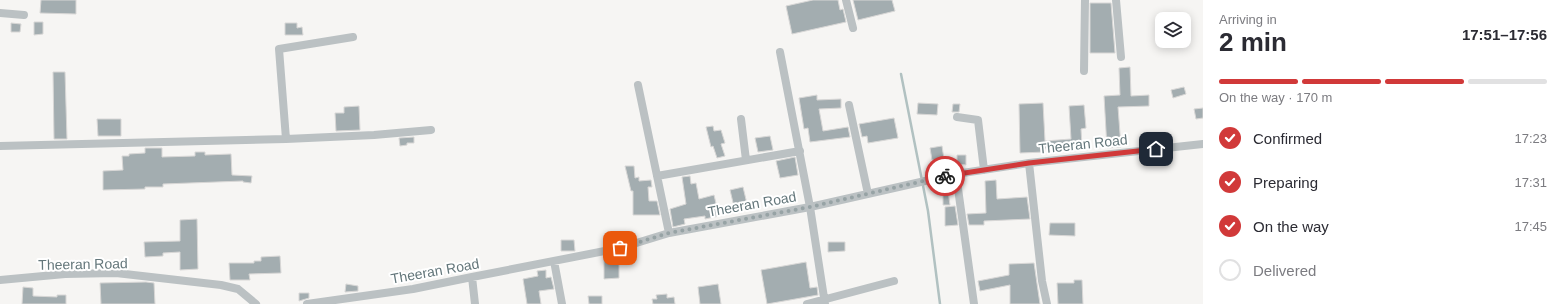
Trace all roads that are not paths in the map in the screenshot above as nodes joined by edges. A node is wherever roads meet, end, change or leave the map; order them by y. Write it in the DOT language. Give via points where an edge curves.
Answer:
graph roads {
  1 [pos="846,0"];
  2 [pos="1085,0"];
  3 [pos="1116,0"];
  4 [pos="0,13"];
  5 [pos="24,15"];
  6 [pos="853,28"];
  7 [pos="353,37"];
  8 [pos="780,52"];
  9 [pos="1121,58"];
  10 [pos="1084,71"];
  11 [pos="638,85"];
  12 [pos="849,105"];
  13 [pos="957,117"];
  14 [pos="741,119"];
  15 [pos="431,130"];
  16 [pos="286,139"];
  17 [pos="1203,144"];
  18 [pos="0,146"];
  19 [pos="800,151"];
  20 [pos="746,160"];
  21 [pos="1029,163"];
  22 [pos="984,170"];
  23 [pos="956,174"];
  24 [pos="657,176"];
  25 [pos="868,194"];
  26 [pos="810,207"];
  27 [pos="669,233"];
  28 [pos="554,261"];
  29 [pos="472,277"];
  30 [pos="0,280"];
  31 [pos="894,281"];
  32 [pos="825,302"];
  33 [pos="256,304"];
  34 [pos="307,304"];
  35 [pos="476,304"];
  36 [pos="562,304"];
  37 [pos="807,304"];
  38 [pos="974,304"];
  39 [pos="1047,304"];
  1 -- 6 [label="street"];
  2 -- 10 [label="street"];
  3 -- 9 [label="street"];
  4 -- 5 [label="street"];
  7 -- 16 [label="street" via="279,48"];
  8 -- 19 [label="street"];
  11 -- 24 [label="street"];
  12 -- 25 [label="street"];
  13 -- 22 [label="street" via="978,120"];
  14 -- 20 [label="street"];
  15 -- 16 [label="street"];
  16 -- 18 [label="street"];
  17 -- 21 [label="street, Theeran Road"];
  19 -- 20 [label="street"];
  19 -- 26 [label="street"];
  20 -- 24 [label="street"];
  21 -- 22 [label="street, Theeran Road"];
  21 -- 39 [label="street" via="1042,281"];
  22 -- 23 [label="street, Theeran Road"];
  23 -- 25 [label="street, Theeran Road"];
  23 -- 38 [label="street"];
  24 -- 27 [label="street"];
  25 -- 26 [label="street, Theeran Road"];
  26 -- 27 [label="street, Theeran Road"];
  26 -- 32 [label="street"];
  27 -- 28 [label="street, Theeran Road" via="620,248"];
  28 -- 29 [label="street, Theeran Road"];
  28 -- 36 [label="street"];
  29 -- 34 [label="street, Theeran Road" via="413,289"];
  29 -- 35 [label="street"];
  30 -- 33 [label="street, Theeran Road" via="65,274 116,273 227,286 238,289"];
  31 -- 32 [label="street"];
  32 -- 37 [label="street"];
}
